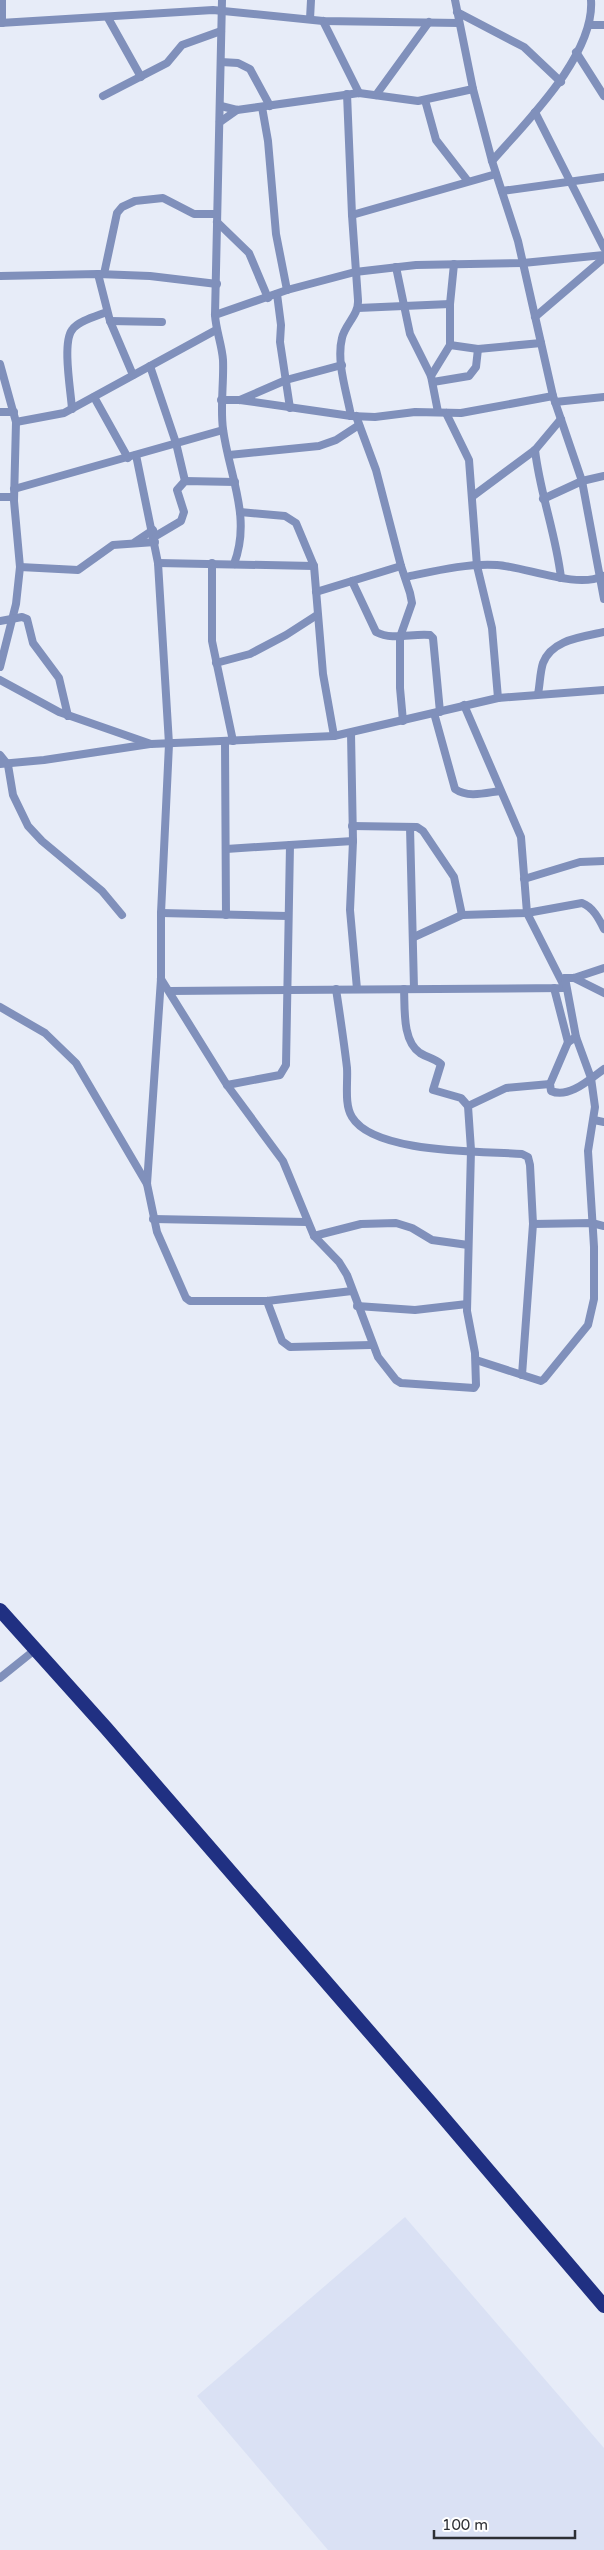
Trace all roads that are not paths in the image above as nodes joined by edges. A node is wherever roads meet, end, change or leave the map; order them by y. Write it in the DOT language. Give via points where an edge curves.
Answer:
graph roads {
  1 [pos="2,0"];
  2 [pos="222,0"];
  3 [pos="311,0"];
  4 [pos="455,0"];
  5 [pos="591,0"];
  6 [pos="222,12"];
  7 [pos="457,12"];
  8 [pos="108,18"];
  9 [pos="310,18"];
  10 [pos="323,22"];
  11 [pos="429,22"];
  12 [pos="1,23"];
  13 [pos="460,23"];
  14 [pos="590,25"];
  15 [pos="604,25"];
  16 [pos="221,31"];
  17 [pos="576,52"];
  18 [pos="221,62"];
  19 [pos="141,77"];
  20 [pos="561,82"];
  21 [pos="473,89"];
  22 [pos="359,92"];
  23 [pos="347,94"];
  24 [pos="376,95"];
  25 [pos="103,96"];
  26 [pos="604,96"];
  27 [pos="425,100"];
  28 [pos="221,106"];
  29 [pos="266,106"];
  30 [pos="237,110"];
  31 [pos="535,112"];
  32 [pos="220,122"];
  33 [pos="492,161"];
  34 [pos="496,174"];
  35 [pos="604,177"];
  36 [pos="467,180"];
  37 [pos="570,182"];
  38 [pos="502,191"];
  39 [pos="217,214"];
  40 [pos="352,215"];
  41 [pos="217,222"];
  42 [pos="604,248"];
  43 [pos="604,257"];
  44 [pos="523,263"];
  45 [pos="454,264"];
  46 [pos="396,267"];
  47 [pos="355,272"];
  48 [pos="101,274"];
  49 [pos="0,276"];
  50 [pos="217,284"];
  51 [pos="287,290"];
  52 [pos="277,294"];
  53 [pos="268,298"];
  54 [pos="450,304"];
  55 [pos="402,305"];
  56 [pos="358,308"];
  57 [pos="107,312"];
  58 [pos="215,315"];
  59 [pos="535,317"];
  60 [pos="110,322"];
  61 [pos="162,322"];
  62 [pos="216,330"];
  63 [pos="541,343"];
  64 [pos="450,344"];
  65 [pos="478,349"];
  66 [pos="0,364"];
  67 [pos="342,365"];
  68 [pos="150,366"];
  69 [pos="133,375"];
  70 [pos="432,379"];
  71 [pos="286,380"];
  72 [pos="94,397"];
  73 [pos="604,397"];
  74 [pos="554,399"];
  75 [pos="221,400"];
  76 [pos="240,400"];
  77 [pos="290,408"];
  78 [pos="72,409"];
  79 [pos="0,412"];
  80 [pos="14,412"];
  81 [pos="442,413"];
  82 [pos="353,416"];
  83 [pos="561,418"];
  84 [pos="16,422"];
  85 [pos="360,426"];
  86 [pos="223,430"];
  87 [pos="176,443"];
  88 [pos="535,450"];
  89 [pos="136,455"];
  90 [pos="229,455"];
  91 [pos="128,458"];
  92 [pos="604,476"];
  93 [pos="185,481"];
  94 [pos="582,481"];
  95 [pos="236,482"];
  96 [pos="14,493"];
  97 [pos="473,496"];
  98 [pos="0,497"];
  99 [pos="543,499"];
  100 [pos="240,512"];
  101 [pos="154,536"];
  102 [pos="135,542"];
  103 [pos="240,550"];
  104 [pos="158,564"];
  105 [pos="212,564"];
  106 [pos="234,564"];
  107 [pos="245,565"];
  108 [pos="314,566"];
  109 [pos="401,566"];
  110 [pos="477,566"];
  111 [pos="20,567"];
  112 [pos="406,577"];
  113 [pos="603,577"];
  114 [pos="561,578"];
  115 [pos="352,580"];
  116 [pos="316,592"];
  117 [pos="604,599"];
  118 [pos="317,615"];
  119 [pos="12,618"];
  120 [pos="0,620"];
  121 [pos="604,632"];
  122 [pos="400,637"];
  123 [pos="216,663"];
  124 [pos="0,667"];
  125 [pos="1,683"];
  126 [pos="604,690"];
  127 [pos="538,694"];
  128 [pos="498,698"];
  129 [pos="464,705"];
  130 [pos="437,712"];
  131 [pos="68,716"];
  132 [pos="403,721"];
  133 [pos="351,733"];
  134 [pos="334,736"];
  135 [pos="229,742"];
  136 [pos="152,744"];
  137 [pos="169,744"];
  138 [pos="0,755"];
  139 [pos="4,764"];
  140 [pos="500,791"];
  141 [pos="352,826"];
  142 [pos="410,827"];
  143 [pos="353,840"];
  144 [pos="290,845"];
  145 [pos="226,849"];
  146 [pos="604,861"];
  147 [pos="524,879"];
  148 [pos="161,913"];
  149 [pos="527,913"];
  150 [pos="122,915"];
  151 [pos="226,915"];
  152 [pos="288,916"];
  153 [pos="462,916"];
  154 [pos="604,929"];
  155 [pos="414,937"];
  156 [pos="604,968"];
  157 [pos="565,978"];
  158 [pos="574,978"];
  159 [pos="161,979"];
  160 [pos="554,988"];
  161 [pos="565,988"];
  162 [pos="336,989"];
  163 [pos="357,989"];
  164 [pos="404,989"];
  165 [pos="414,989"];
  166 [pos="288,990"];
  167 [pos="170,991"];
  168 [pos="604,993"];
  169 [pos="0,1007"];
  170 [pos="576,1036"];
  171 [pos="568,1042"];
  172 [pos="604,1069"];
  173 [pos="591,1078"];
  174 [pos="550,1084"];
  175 [pos="227,1085"];
  176 [pos="468,1106"];
  177 [pos="594,1120"];
  178 [pos="604,1122"];
  179 [pos="471,1150"];
  180 [pos="147,1184"];
  181 [pos="153,1219"];
  182 [pos="307,1222"];
  183 [pos="592,1223"];
  184 [pos="533,1224"];
  185 [pos="604,1226"];
  186 [pos="314,1236"];
  187 [pos="468,1245"];
  188 [pos="352,1291"];
  189 [pos="594,1299"];
  190 [pos="604,1300"];
  191 [pos="267,1301"];
  192 [pos="467,1304"];
  193 [pos="357,1306"];
  194 [pos="371,1345"];
  195 [pos="476,1360"];
  196 [pos="522,1375"];
  197 [pos="0,1610"];
  198 [pos="36,1650"];
  199 [pos="0,1678"];
  200 [pos="604,2306"];
  1 -- 12 [label="street"];
  2 -- 6 [label="street"];
  3 -- 9 [label="street"];
  4 -- 7 [label="street"];
  5 -- 14 [label="street"];
  6 -- 8 [label="street" via="201,10"];
  6 -- 9 [label="street"];
  6 -- 16 [label="street"];
  7 -- 13 [label="street"];
  7 -- 20 [label="street" via="524,47"];
  8 -- 12 [label="street"];
  8 -- 19 [label="street"];
  9 -- 10 [label="street"];
  10 -- 11 [label="street"];
  10 -- 22 [label="street"];
  11 -- 13 [label="street"];
  11 -- 24 [label="street"];
  13 -- 21 [label="street"];
  14 -- 15 [label="street"];
  14 -- 17 [label="street"];
  16 -- 18 [label="street"];
  16 -- 19 [label="street" via="182,45 167,62"];
  17 -- 20 [label="street"];
  17 -- 26 [label="street"];
  18 -- 28 [label="street"];
  18 -- 29 [label="street" via="238,63 250,69"];
  19 -- 25 [label="street"];
  20 -- 31 [label="street"];
  21 -- 27 [label="street"];
  21 -- 33 [label="street"];
  22 -- 23 [label="street"];
  22 -- 24 [label="street"];
  23 -- 29 [label="street"];
  23 -- 40 [label="street"];
  24 -- 27 [label="street"];
  27 -- 36 [label="street" via="436,140"];
  28 -- 30 [label="street"];
  28 -- 32 [label="street"];
  29 -- 30 [label="street"];
  29 -- 51 [label="street" via="276,234"];
  30 -- 32 [label="street"];
  31 -- 33 [label="street"];
  31 -- 37 [label="street"];
  32 -- 39 [label="street"];
  33 -- 34 [label="street"];
  34 -- 36 [label="street"];
  34 -- 38 [label="street"];
  35 -- 37 [label="street"];
  36 -- 40 [label="street"];
  37 -- 38 [label="street"];
  37 -- 42 [label="street"];
  38 -- 44 [label="street"];
  39 -- 41 [label="street"];
  39 -- 48 [label="street" via="194,214 163,198 136,201 122,207 117,213"];
  40 -- 47 [label="street"];
  41 -- 50 [label="street"];
  41 -- 53 [label="street" via="249,253"];
  43 -- 44 [label="street"];
  43 -- 59 [label="street"];
  44 -- 45 [label="street"];
  44 -- 59 [label="street"];
  45 -- 46 [label="street"];
  45 -- 54 [label="street"];
  46 -- 47 [label="street"];
  46 -- 55 [label="street"];
  47 -- 51 [label="street"];
  47 -- 56 [label="street"];
  48 -- 49 [label="street"];
  48 -- 50 [label="street"];
  48 -- 57 [label="street"];
  50 -- 58 [label="street"];
  51 -- 52 [label="street"];
  52 -- 53 [label="street"];
  52 -- 71 [label="street"];
  53 -- 58 [label="street"];
  54 -- 55 [label="street"];
  54 -- 64 [label="street"];
  55 -- 56 [label="street"];
  55 -- 70 [label="street" via="410,334"];
  56 -- 67 [label="street" via="341,340"];
  57 -- 60 [label="street"];
  57 -- 78 [label="street" via="76,326 70,335 68,357"];
  58 -- 62 [label="street"];
  59 -- 63 [label="street"];
  60 -- 61 [label="street"];
  60 -- 69 [label="street"];
  62 -- 68 [label="street"];
  62 -- 75 [label="street" via="223,359"];
  63 -- 65 [label="street"];
  63 -- 74 [label="street"];
  64 -- 65 [label="street"];
  64 -- 70 [label="street"];
  65 -- 70 [label="street" via="476,367 469,376"];
  66 -- 80 [label="street"];
  67 -- 71 [label="street"];
  67 -- 82 [label="street"];
  68 -- 69 [label="street"];
  68 -- 87 [label="street"];
  69 -- 72 [label="street"];
  70 -- 81 [label="street"];
  71 -- 76 [label="street"];
  71 -- 77 [label="street"];
  72 -- 78 [label="street"];
  72 -- 91 [label="street"];
  73 -- 74 [label="street"];
  74 -- 81 [label="street"];
  74 -- 83 [label="street"];
  75 -- 76 [label="street"];
  75 -- 86 [label="street"];
  76 -- 77 [label="street"];
  77 -- 82 [label="street"];
  78 -- 84 [label="street" via="57,416"];
  79 -- 80 [label="street"];
  80 -- 84 [label="street"];
  81 -- 82 [label="street"];
  81 -- 97 [label="street" via="467,453"];
  82 -- 85 [label="street"];
  83 -- 88 [label="street"];
  83 -- 94 [label="street"];
  84 -- 96 [label="street"];
  85 -- 90 [label="street" via="319,446"];
  85 -- 109 [label="street" via="376,470"];
  86 -- 87 [label="street"];
  86 -- 90 [label="street"];
  87 -- 89 [label="street"];
  87 -- 93 [label="street"];
  88 -- 97 [label="street"];
  88 -- 99 [label="street"];
  89 -- 91 [label="street"];
  89 -- 101 [label="street"];
  90 -- 95 [label="street"];
  91 -- 96 [label="street"];
  92 -- 94 [label="street"];
  93 -- 95 [label="street"];
  93 -- 101 [label="street" via="177,490 184,512 181,521"];
  94 -- 99 [label="street"];
  94 -- 113 [label="street"];
  95 -- 100 [label="street"];
  96 -- 98 [label="street"];
  96 -- 111 [label="street"];
  97 -- 110 [label="street"];
  99 -- 114 [label="street" via="558,550"];
  100 -- 103 [label="street"];
  100 -- 108 [label="street" via="290,518 296,523"];
  101 -- 102 [label="street"];
  101 -- 102 [label="street"];
  101 -- 104 [label="street"];
  102 -- 111 [label="street" via="113,545 78,570"];
  103 -- 106 [label="street"];
  103 -- 107 [label="street"];
  104 -- 105 [label="street"];
  104 -- 137 [label="street"];
  105 -- 106 [label="street"];
  105 -- 123 [label="street" via="212,641"];
  106 -- 107 [label="street"];
  107 -- 108 [label="street"];
  108 -- 116 [label="street"];
  109 -- 112 [label="street"];
  109 -- 115 [label="street"];
  110 -- 112 [label="street"];
  110 -- 114 [label="street" via="497,565"];
  110 -- 128 [label="street" via="492,628"];
  111 -- 119 [label="street"];
  112 -- 122 [label="street" via="412,603"];
  113 -- 114 [label="street"];
  113 -- 117 [label="street"];
  115 -- 116 [label="street"];
  115 -- 122 [label="street" via="376,632"];
  116 -- 118 [label="street"];
  118 -- 123 [label="street" via="250,654"];
  118 -- 134 [label="street"];
  119 -- 120 [label="street"];
  119 -- 124 [label="street"];
  119 -- 131 [label="street" via="27,619 33,643 61,683"];
  121 -- 127 [label="street" via="563,643 549,654 543,663"];
  122 -- 130 [label="street" via="430,634 433,638"];
  122 -- 132 [label="street"];
  123 -- 135 [label="street"];
  125 -- 131 [label="street"];
  126 -- 127 [label="street"];
  127 -- 128 [label="street"];
  128 -- 129 [label="street"];
  129 -- 130 [label="street"];
  129 -- 140 [label="street"];
  130 -- 132 [label="street"];
  130 -- 140 [label="street" via="455,789 470,794"];
  131 -- 136 [label="street"];
  132 -- 133 [label="street"];
  133 -- 134 [label="street"];
  133 -- 141 [label="street"];
  134 -- 135 [label="street"];
  135 -- 137 [label="street"];
  135 -- 145 [label="street"];
  136 -- 137 [label="street"];
  136 -- 139 [label="street"];
  137 -- 148 [label="street"];
  138 -- 139 [label="street"];
  139 -- 150 [label="street" via="13,795 28,826 102,890"];
  140 -- 147 [label="street" via="521,836"];
  141 -- 142 [label="street"];
  141 -- 143 [label="street"];
  142 -- 153 [label="street" via="423,831 454,877"];
  142 -- 155 [label="street"];
  143 -- 144 [label="street"];
  143 -- 163 [label="street" via="350,910"];
  144 -- 145 [label="street"];
  144 -- 152 [label="street"];
  145 -- 151 [label="street"];
  146 -- 147 [label="street" via="580,862"];
  147 -- 149 [label="street"];
  148 -- 151 [label="street"];
  148 -- 159 [label="street"];
  149 -- 153 [label="street"];
  149 -- 154 [label="street" via="582,903 597,916"];
  149 -- 161 [label="street"];
  151 -- 152 [label="street"];
  152 -- 166 [label="street"];
  153 -- 155 [label="street"];
  155 -- 165 [label="street"];
  156 -- 158 [label="street"];
  157 -- 158 [label="street"];
  157 -- 161 [label="street"];
  157 -- 170 [label="street"];
  158 -- 168 [label="street"];
  159 -- 167 [label="street"];
  159 -- 180 [label="street"];
  160 -- 161 [label="street"];
  160 -- 165 [label="street"];
  160 -- 171 [label="street"];
  162 -- 163 [label="street"];
  162 -- 166 [label="street"];
  162 -- 179 [label="street" via="352,1117 371,1134 390,1141 426,1149"];
  163 -- 164 [label="street"];
  164 -- 165 [label="street"];
  164 -- 176 [label="street" via="408,1033 413,1044 420,1053 441,1064 433,1090 461,1098"];
  166 -- 167 [label="street"];
  166 -- 175 [label="street" via="286,1065 283,1072"];
  167 -- 175 [label="street"];
  169 -- 180 [label="street" via="45,1033 76,1062"];
  170 -- 171 [label="street"];
  170 -- 173 [label="street"];
  171 -- 174 [label="street"];
  172 -- 173 [label="street"];
  173 -- 174 [label="street" via="570,1092 551,1091"];
  173 -- 177 [label="street"];
  174 -- 176 [label="street" via="506,1088"];
  175 -- 182 [label="street" via="283,1161"];
  176 -- 179 [label="street"];
  177 -- 178 [label="street"];
  177 -- 183 [label="street" via="588,1151"];
  179 -- 184 [label="street" via="528,1157"];
  179 -- 187 [label="street"];
  180 -- 181 [label="street"];
  181 -- 182 [label="street"];
  181 -- 191 [label="street" via="161,1243 190,1301"];
  182 -- 186 [label="street"];
  183 -- 184 [label="street"];
  183 -- 185 [label="street"];
  183 -- 189 [label="street"];
  184 -- 196 [label="street"];
  186 -- 187 [label="street" via="361,1224 396,1223 432,1240"];
  186 -- 188 [label="street" via="339,1262"];
  187 -- 192 [label="street"];
  188 -- 191 [label="street"];
  188 -- 193 [label="street"];
  189 -- 190 [label="street"];
  189 -- 196 [label="street" via="588,1325 548,1376 541,1380"];
  191 -- 194 [label="street" via="282,1341 290,1346"];
  192 -- 193 [label="street" via="415,1310"];
  192 -- 195 [label="street"];
  193 -- 194 [label="street"];
  194 -- 195 [label="street" via="396,1380 406,1384 474,1388"];
  195 -- 196 [label="street"];
  197 -- 198 [label="highway"];
  198 -- 199 [label="street"];
  198 -- 200 [label="highway"];
}
